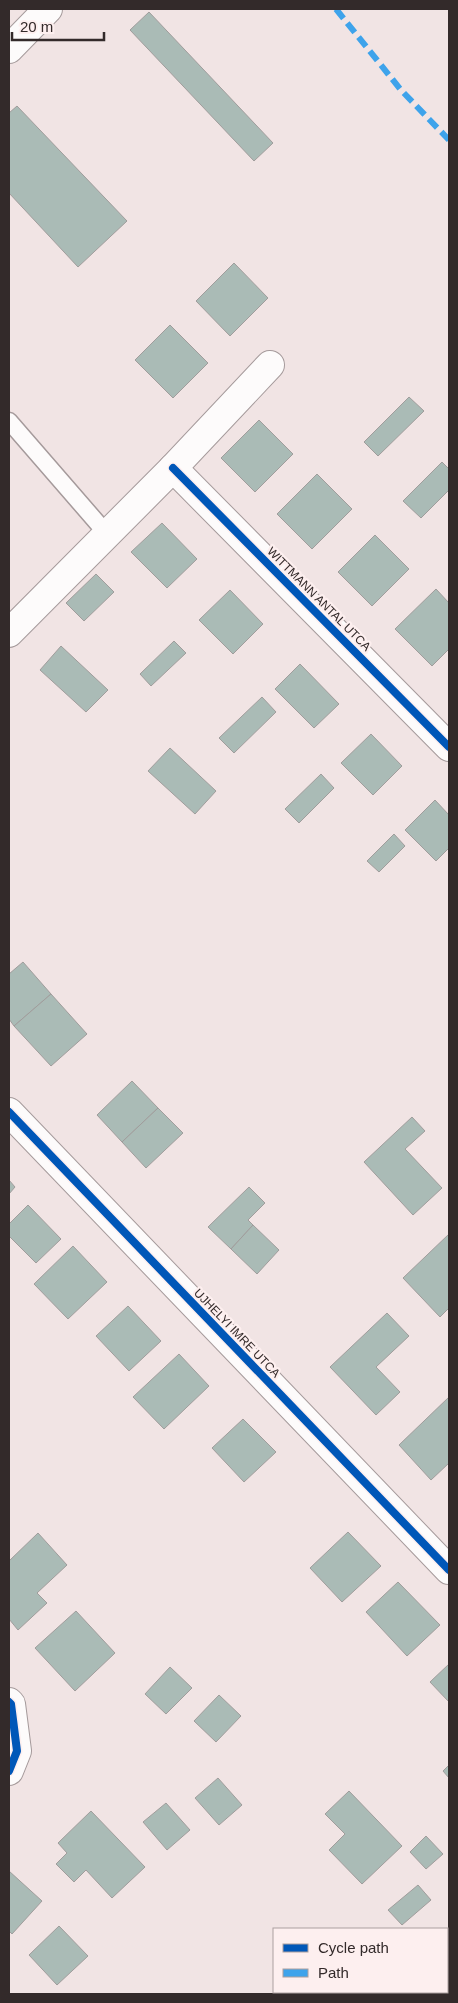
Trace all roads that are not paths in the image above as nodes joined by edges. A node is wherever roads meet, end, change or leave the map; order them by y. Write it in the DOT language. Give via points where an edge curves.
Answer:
graph roads {
  1 [pos="48,9"];
  2 [pos="9,49"];
  3 [pos="270,365"];
  4 [pos="9,421"];
  5 [pos="173,468"];
  6 [pos="107,534"];
  7 [pos="9,633"];
  8 [pos="449,747"];
  9 [pos="9,1112"];
  10 [pos="449,1570"];
  11 [pos="9,1702"];
  12 [pos="9,1771"];
  1 -- 2 [label="street"];
  3 -- 5 [label="street"];
  4 -- 6 [label="lane"];
  5 -- 6 [label="street"];
  5 -- 8 [label="street, WITTMANN ANTAL UTCA"];
  6 -- 7 [label="street"];
  9 -- 10 [label="street, UJHELYI IMRE UTCA"];
  11 -- 12 [label="street" via="18,1751"];
}
